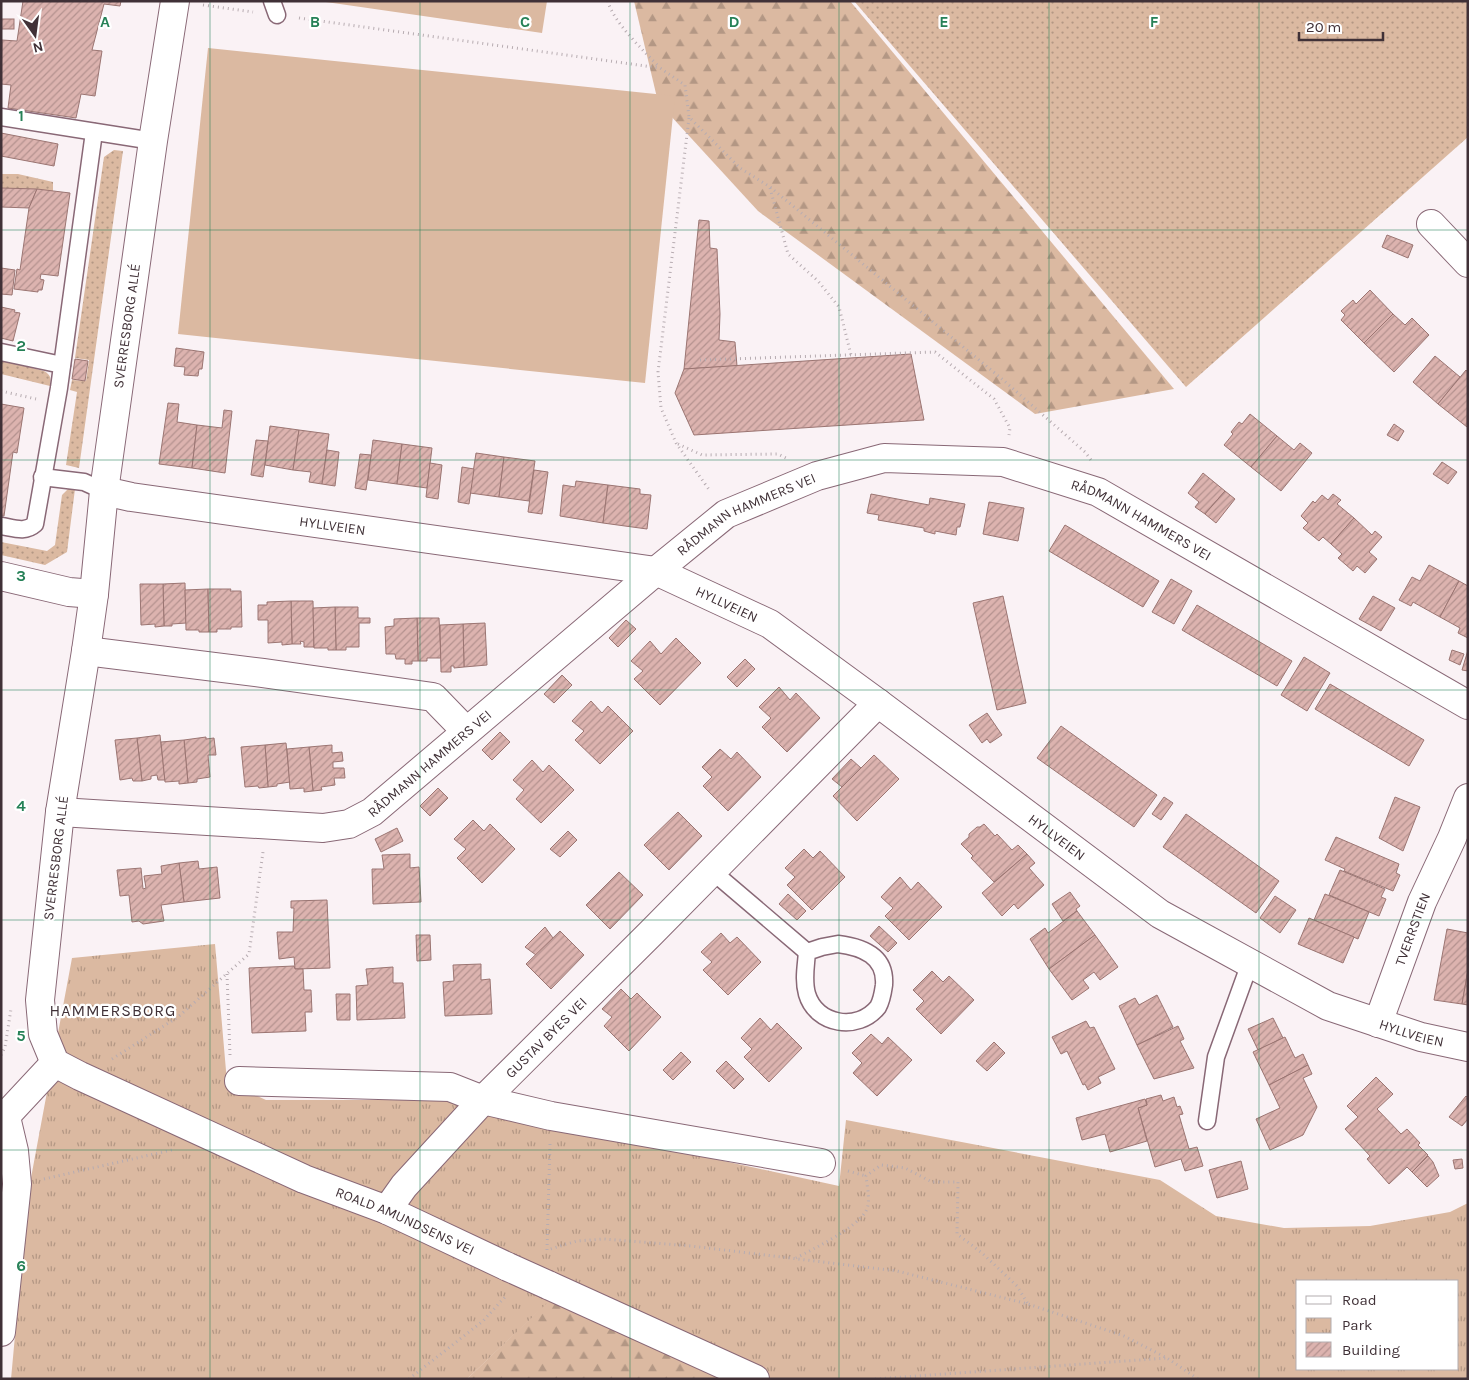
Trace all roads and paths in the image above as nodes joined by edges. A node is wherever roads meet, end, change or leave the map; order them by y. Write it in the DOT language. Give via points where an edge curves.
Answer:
graph roads {
  1 [pos="608,1"];
  2 [pos="187,3"];
  3 [pos="274,8"];
  4 [pos="660,68"];
  5 [pos="1,117"];
  6 [pos="689,117"];
  7 [pos="94,132"];
  8 [pos="153,141"];
  9 [pos="770,188"];
  10 [pos="1431,224"];
  11 [pos="1468,264"];
  12 [pos="1,352"];
  13 [pos="851,355"];
  14 [pos="700,360"];
  15 [pos="62,365"];
  16 [pos="1,392"];
  17 [pos="56,404"];
  18 [pos="676,443"];
  19 [pos="1003,462"];
  20 [pos="817,476"];
  21 [pos="42,478"];
  22 [pos="104,491"];
  23 [pos="1098,492"];
  24 [pos="726,514"];
  25 [pos="1,526"];
  26 [pos="656,571"];
  27 [pos="1,576"];
  28 [pos="94,594"];
  29 [pos="86,651"];
  30 [pos="878,703"];
  31 [pos="1468,705"];
  32 [pos="466,732"];
  33 [pos="1468,798"];
  34 [pos="60,812"];
  35 [pos="267,825"];
  36 [pos="1460,841"];
  37 [pos="712,871"];
  38 [pos="807,952"];
  39 [pos="1250,963"];
  40 [pos="227,973"];
  41 [pos="1378,1023"];
  42 [pos="1468,1047"];
  43 [pos="55,1063"];
  44 [pos="105,1064"];
  45 [pos="239,1081"];
  46 [pos="483,1100"];
  47 [pos="551,1116"];
  48 [pos="4,1119"];
  49 [pos="1207,1121"];
  50 [pos="180,1148"];
  51 [pos="821,1163"];
  52 [pos="43,1179"];
  53 [pos="387,1210"];
  54 [pos="794,1259"];
  55 [pos="505,1298"];
  56 [pos="1028,1304"];
  57 [pos="1,1332"];
  58 [pos="1167,1358"];
  59 [pos="409,1379"];
  60 [pos="755,1379"];
  61 [pos="875,1379"];
  62 [pos="1198,1379"];
  1 -- 4 [label="path" via="610,10"];
  2 -- 3 [label="path"];
  2 -- 8 [label="street, SVERRESBORG ALLÉ"];
  3 -- 4 [label="path"];
  4 -- 6 [label="path" via="685,85"];
  5 -- 7 [label="lane"];
  6 -- 9 [label="path" via="740,168"];
  6 -- 18 [label="path" via="658,372 661,408"];
  7 -- 8 [label="lane"];
  7 -- 15 [label="lane"];
  8 -- 22 [label="street, SVERRESBORG ALLÉ"];
  9 -- 13 [label="path" via="788,254 818,281 839,307"];
  9 -- 23 [label="path" via="1002,379 1085,452 1103,479"];
  10 -- 11 [label="street"];
  12 -- 15 [label="lane"];
  13 -- 14 [label="path"];
  13 -- 19 [label="path" via="935,352 994,399 1010,428"];
  15 -- 17 [label="lane"];
  16 -- 17 [label="path"];
  17 -- 21 [label="lane"];
  18 -- 20 [label="path" via="702,455 778,454"];
  18 -- 24 [label="path"];
  19 -- 20 [label="street, RÅDMANN HAMMERS VEI" via="884,458"];
  19 -- 23 [label="street, RÅDMANN HAMMERS VEI"];
  20 -- 24 [label="street, RÅDMANN HAMMERS VEI"];
  21 -- 22 [label="lane" via="84,482"];
  21 -- 25 [label="lane" via="35,524 24,530"];
  22 -- 26 [label="street, HYLLVEIEN"];
  22 -- 28 [label="street, SVERRESBORG ALLÉ"];
  23 -- 31 [label="street, RÅDMANN HAMMERS VEI"];
  24 -- 26 [label="street, RÅDMANN HAMMERS VEI"];
  26 -- 30 [label="street, HYLLVEIEN" via="770,624"];
  26 -- 32 [label="street, RÅDMANN HAMMERS VEI"];
  27 -- 28 [label="street" via="69,592"];
  28 -- 29 [label="street, SVERRESBORG ALLÉ"];
  29 -- 32 [label="street" via="433,697"];
  29 -- 34 [label="street, SVERRESBORG ALLÉ"];
  30 -- 37 [label="street, GUSTAV BYES VEI"];
  30 -- 39 [label="street, HYLLVEIEN" via="1160,914"];
  32 -- 35 [label="street, RÅDMANN HAMMERS VEI" via="372,812 349,824 323,828"];
  33 -- 36 [label="street, TVERRSTIEN"];
  34 -- 35 [label="street, RÅDMANN HAMMERS VEI"];
  34 -- 43 [label="street, SVERRESBORG ALLÉ" via="40,1000 44,1034"];
  35 -- 40 [label="path" via="249,954"];
  36 -- 41 [label="street, TVERRSTIEN" via="1422,902"];
  37 -- 38 [label="lane"];
  37 -- 46 [label="street, GUSTAV BYES VEI"];
  38 -- 38 [label="lane" via="838,944 866,950 882,969 883,993 878,1007 852,1022 831,1021 821,1015 807,996 804,981"];
  39 -- 41 [label="street, HYLLVEIEN" via="1328,1006"];
  39 -- 49 [label="lane" via="1216,1057"];
  40 -- 44 [label="path" via="178,1017"];
  40 -- 45 [label="path" via="231,1062"];
  41 -- 42 [label="street, HYLLVEIEN"];
  43 -- 48 [label="street"];
  43 -- 53 [label="street, ROALD AMUNDSENS VEI" via="304,1179"];
  45 -- 46 [label="street" via="450,1087"];
  46 -- 47 [label="street"];
  46 -- 53 [label="street, GUSTAV BYES VEI" via="404,1186"];
  47 -- 51 [label="street"];
  47 -- 54 [label="path" via="547,1250 577,1241 604,1239"];
  48 -- 57 [label="street" via="14,1151 17,1184"];
  50 -- 52 [label="path"];
  53 -- 60 [label="street, ROALD AMUNDSENS VEI, bridge"];
  54 -- 56 [label="path" via="897,1271"];
  54 -- 56 [label="path" via="847,1229 866,1210 866,1176 881,1166 905,1168 932,1182 958,1182 957,1234 1017,1286"];
  55 -- 59 [label="path" via="483,1321"];
  56 -- 58 [label="path" via="1124,1336"];
  58 -- 61 [label="path"];
  58 -- 62 [label="path"];
}
